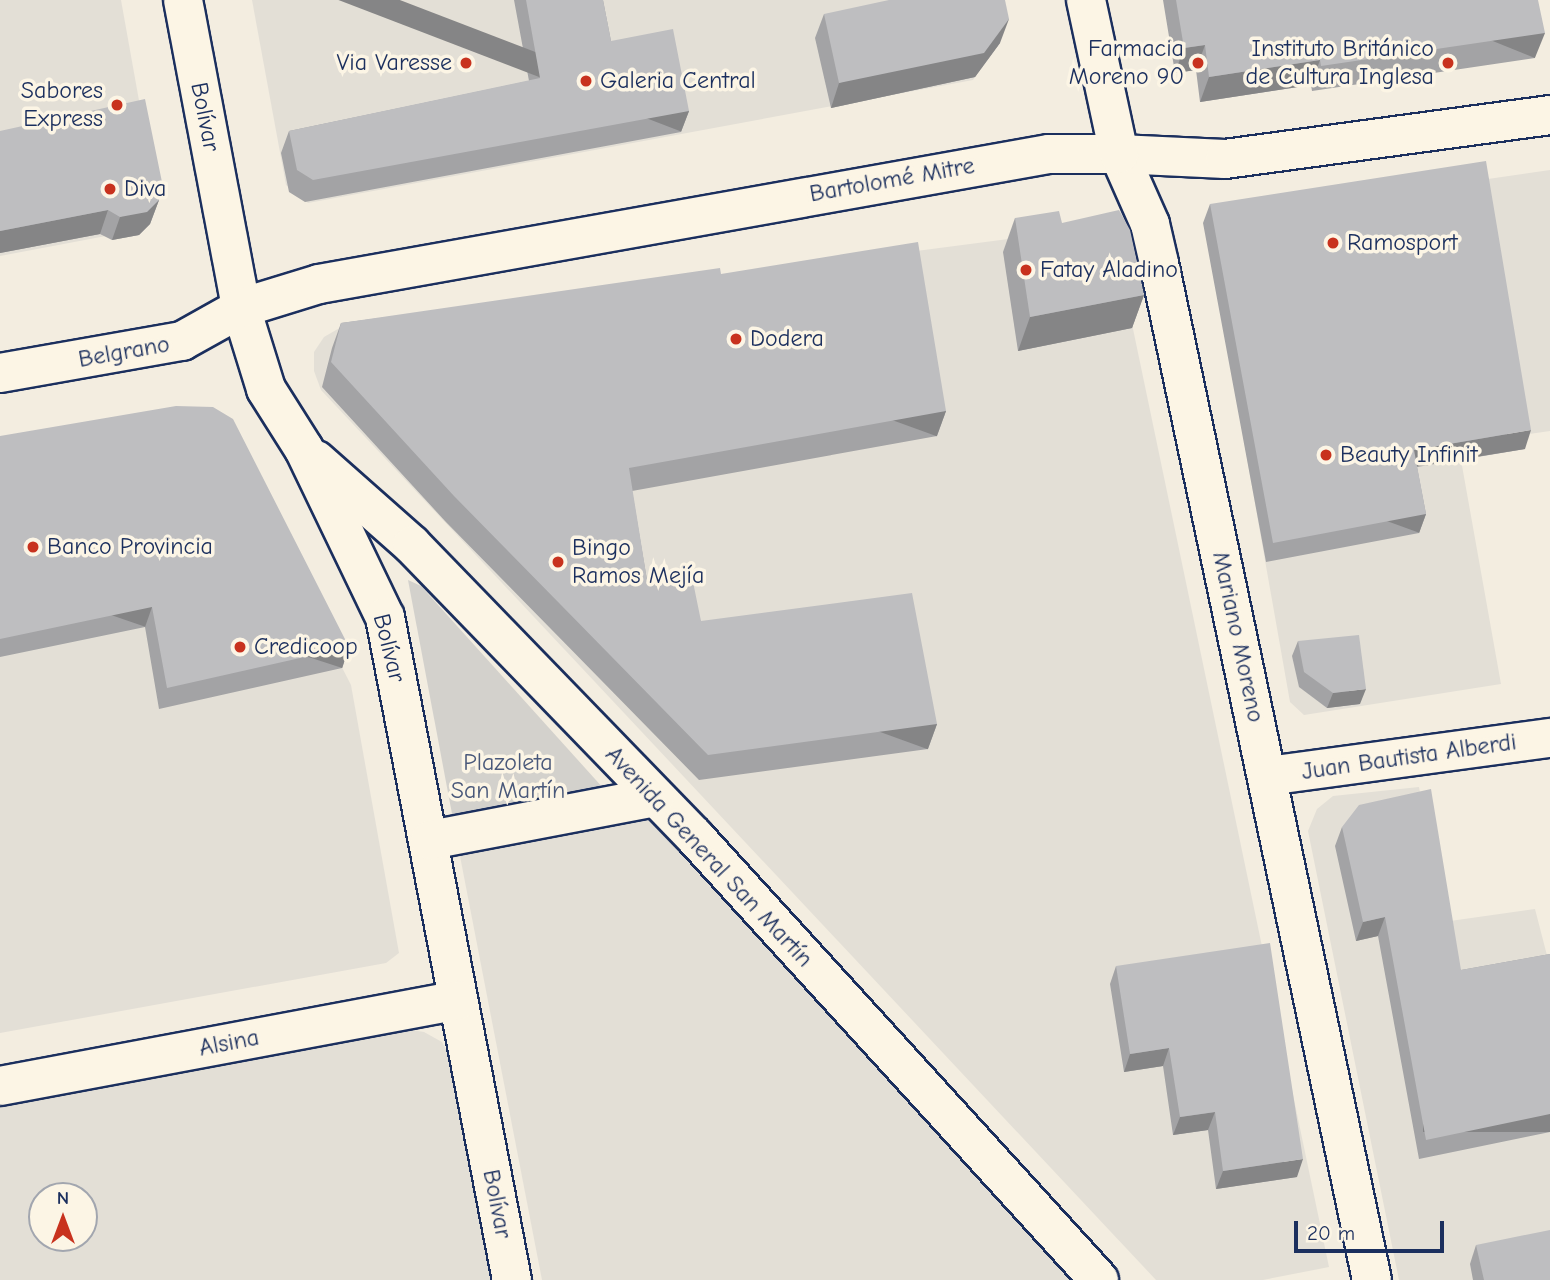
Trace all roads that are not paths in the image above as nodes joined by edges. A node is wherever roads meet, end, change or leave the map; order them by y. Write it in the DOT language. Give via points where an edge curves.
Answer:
graph roads {
  1 [pos="183,0"];
  2 [pos="1086,0"];
  3 [pos="1550,115"];
  4 [pos="1119,154"];
  5 [pos="241,308"];
  6 [pos="0,373"];
  7 [pos="304,449"];
  8 [pos="1550,738"];
  9 [pos="1268,776"];
  10 [pos="655,797"];
  11 [pos="430,840"];
  12 [pos="458,1000"];
  13 [pos="0,1086"];
  14 [pos="512,1280"];
  15 [pos="1099,1280"];
  16 [pos="1372,1280"];
  1 -- 5 [label="street, Bolívar"];
  2 -- 4 [label="street, Mariano Moreno"];
  3 -- 4 [label="street, Bartolomé Mitre" via="1225,159"];
  4 -- 5 [label="street, Bartolomé Mitre" via="1049,154 801,195 319,284"];
  4 -- 9 [label="street, Mariano Moreno" via="1150,223"];
  5 -- 6 [label="street, Belgrano" via="182,341"];
  5 -- 7 [label="street, Bolívar" via="266,389"];
  7 -- 10 [label="street, Avenida General San Martín" via="412,545"];
  7 -- 11 [label="street, Bolívar" via="385,617"];
  8 -- 9 [label="street, Juan Bautista Alberdi"];
  9 -- 16 [label="street, Mariano Moreno"];
  10 -- 11 [label="street"];
  10 -- 15 [label="street, Avenida General San Martín"];
  11 -- 12 [label="street, Bolívar"];
  12 -- 13 [label="street, Alsina"];
  12 -- 14 [label="street, Bolívar"];
}
